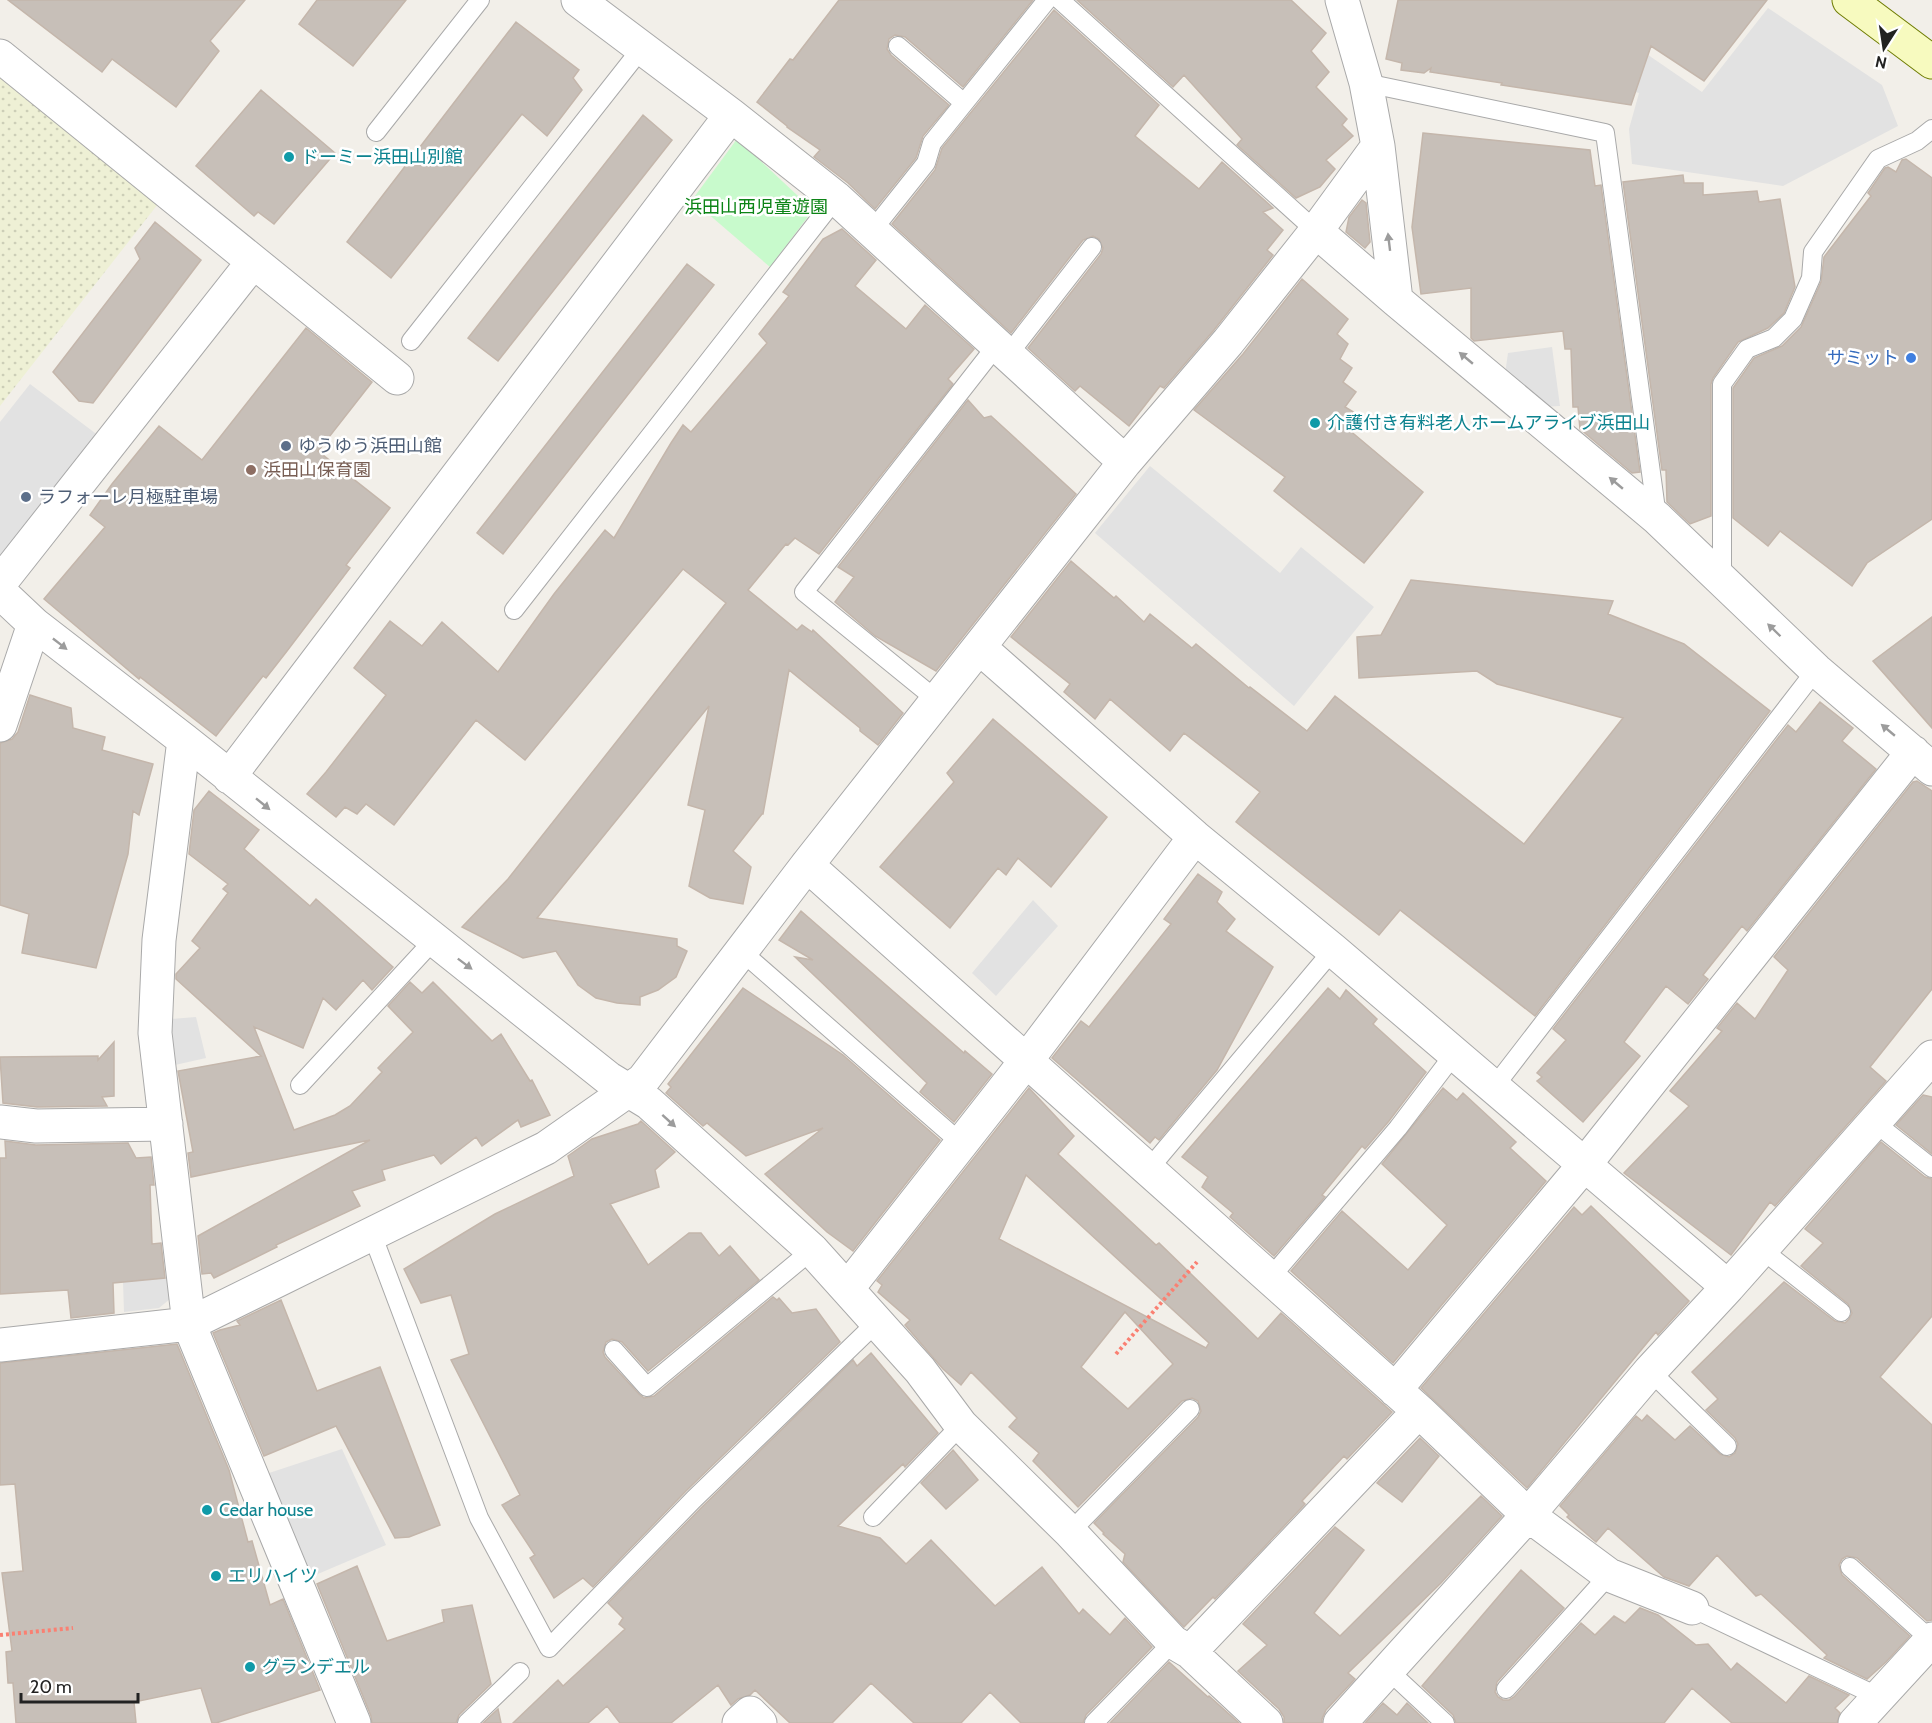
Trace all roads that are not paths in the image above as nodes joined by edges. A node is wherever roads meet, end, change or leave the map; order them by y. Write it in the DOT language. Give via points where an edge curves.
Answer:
graph roads {
  1 [pos="480,0"];
  2 [pos="578,0"];
  3 [pos="1047,0"];
  4 [pos="1060,0"];
  5 [pos="1342,0"];
  6 [pos="1849,0"];
  7 [pos="898,46"];
  8 [pos="641,49"];
  9 [pos="0,56"];
  10 [pos="1932,62"];
  11 [pos="1366,83"];
  12 [pos="964,103"];
  13 [pos="731,115"];
  14 [pos="1932,129"];
  15 [pos="376,132"];
  16 [pos="1378,146"];
  17 [pos="836,198"];
  18 [pos="1316,231"];
  19 [pos="872,232"];
  20 [pos="1092,247"];
  21 [pos="253,262"];
  22 [pos="1396,300"];
  23 [pos="411,341"];
  24 [pos="1003,350"];
  25 [pos="397,378"];
  26 [pos="1125,462"];
  27 [pos="1658,518"];
  28 [pos="1722,579"];
  29 [pos="0,583"];
  30 [pos="0,592"];
  31 [pos="514,610"];
  32 [pos="34,624"];
  33 [pos="980,648"];
  34 [pos="1816,670"];
  35 [pos="938,701"];
  36 [pos="0,725"];
  37 [pos="184,740"];
  38 [pos="1923,760"];
  39 [pos="229,777"];
  40 [pos="1195,837"];
  41 [pos="807,866"];
  42 [pos="433,941"];
  43 [pos="1333,950"];
  44 [pos="741,951"];
  45 [pos="1455,1053"];
  46 [pos="1932,1057"];
  47 [pos="1026,1061"];
  48 [pos="300,1085"];
  49 [pos="1494,1087"];
  50 [pos="630,1090"];
  51 [pos="0,1122"];
  52 [pos="1874,1122"];
  53 [pos="166,1124"];
  54 [pos="961,1143"];
  55 [pos="1585,1164"];
  56 [pos="1932,1168"];
  57 [pos="1148,1170"];
  58 [pos="372,1234"];
  59 [pos="1761,1249"];
  60 [pos="812,1250"];
  61 [pos="1270,1278"];
  62 [pos="1728,1287"];
  63 [pos="847,1288"];
  64 [pos="1841,1312"];
  65 [pos="877,1322"];
  66 [pos="189,1324"];
  67 [pos="0,1346"];
  68 [pos="614,1350"];
  69 [pos="1650,1371"];
  70 [pos="1407,1400"];
  71 [pos="1190,1409"];
  72 [pos="961,1425"];
  73 [pos="1726,1446"];
  74 [pos="1528,1515"];
  75 [pos="873,1517"];
  76 [pos="1070,1532"];
  77 [pos="1850,1567"];
  78 [pos="1609,1575"];
  79 [pos="1692,1608"];
  80 [pos="1931,1639"];
  81 [pos="1181,1647"];
  82 [pos="1389,1670"];
  83 [pos="520,1672"];
  84 [pos="1506,1689"];
  85 [pos="1879,1696"];
  86 [pos="354,1723"];
  87 [pos="467,1723"];
  88 [pos="739,1723"];
  89 [pos="760,1723"];
  90 [pos="1094,1723"];
  91 [pos="1266,1723"];
  92 [pos="1340,1723"];
  93 [pos="1445,1723"];
  94 [pos="1855,1723"];
  1 -- 15 [label="lane"];
  2 -- 8 [label="street"];
  3 -- 12 [label="lane"];
  4 -- 18 [label="lane"];
  5 -- 11 [label="street"];
  6 -- 10 [label="main road"];
  7 -- 12 [label="lane"];
  8 -- 13 [label="street"];
  8 -- 23 [label="lane"];
  9 -- 21 [label="street"];
  11 -- 16 [label="street"];
  11 -- 27 [label="lane" via="1605,133"];
  12 -- 19 [label="lane" via="932,143 926,163"];
  13 -- 17 [label="street"];
  13 -- 39 [label="street"];
  14 -- 28 [label="lane" via="1917,141 1878,159 1813,252 1810,278 1793,319 1774,338 1746,349 1722,384"];
  16 -- 18 [label="street"];
  22 -- 16 [label="street, one-way"];
  17 -- 19 [label="street"];
  17 -- 31 [label="lane"];
  18 -- 22 [label="street"];
  18 -- 26 [label="street"];
  19 -- 24 [label="street"];
  20 -- 24 [label="lane"];
  21 -- 25 [label="street"];
  21 -- 29 [label="street"];
  27 -- 22 [label="street, one-way"];
  24 -- 26 [label="street"];
  24 -- 35 [label="lane" via="804,592"];
  26 -- 33 [label="street"];
  27 -- 28 [label="street"];
  34 -- 28 [label="street, one-way"];
  30 -- 32 [label="street"];
  32 -- 36 [label="street"];
  32 -- 37 [label="street, one-way"];
  33 -- 35 [label="street"];
  33 -- 40 [label="street"];
  38 -- 34 [label="street, one-way"];
  34 -- 49 [label="lane"];
  35 -- 41 [label="street"];
  37 -- 39 [label="street"];
  37 -- 53 [label="street" via="159,940 155,1033"];
  38 -- 55 [label="street"];
  39 -- 42 [label="street, one-way"];
  40 -- 43 [label="street"];
  40 -- 47 [label="street"];
  41 -- 44 [label="street"];
  41 -- 47 [label="street"];
  42 -- 48 [label="lane"];
  42 -- 50 [label="street, one-way" via="608,1078"];
  43 -- 45 [label="street"];
  43 -- 57 [label="lane"];
  44 -- 50 [label="street" via="643,1080"];
  44 -- 54 [label="lane"];
  45 -- 49 [label="street"];
  45 -- 61 [label="lane" via="1398,1128"];
  46 -- 52 [label="street"];
  47 -- 54 [label="street"];
  47 -- 57 [label="street"];
  49 -- 55 [label="street"];
  50 -- 58 [label="street" via="546,1149"];
  50 -- 60 [label="street, one-way"];
  51 -- 53 [label="street" via="36,1126"];
  52 -- 56 [label="lane"];
  52 -- 59 [label="street"];
  53 -- 66 [label="street"];
  54 -- 63 [label="street"];
  55 -- 62 [label="street"];
  55 -- 70 [label="street"];
  57 -- 61 [label="street"];
  58 -- 65 [label="lane" via="479,1518 549,1648 694,1499"];
  58 -- 66 [label="street"];
  59 -- 62 [label="street"];
  59 -- 64 [label="lane"];
  60 -- 63 [label="street"];
  60 -- 68 [label="lane" via="647,1387"];
  61 -- 70 [label="street"];
  62 -- 69 [label="street"];
  63 -- 65 [label="street"];
  65 -- 72 [label="street"];
  66 -- 67 [label="street"];
  66 -- 86 [label="street"];
  69 -- 73 [label="lane"];
  69 -- 74 [label="street"];
  70 -- 74 [label="street"];
  70 -- 81 [label="street"];
  71 -- 76 [label="lane"];
  72 -- 75 [label="lane"];
  72 -- 76 [label="street"];
  74 -- 78 [label="street"];
  74 -- 82 [label="street"];
  76 -- 81 [label="street"];
  77 -- 80 [label="lane"];
  78 -- 79 [label="street"];
  78 -- 84 [label="lane"];
  79 -- 85 [label="lane"];
  80 -- 85 [label="street"];
  81 -- 90 [label="lane"];
  81 -- 91 [label="street"];
  82 -- 92 [label="street"];
  82 -- 93 [label="lane"];
  83 -- 87 [label="lane"];
  85 -- 94 [label="street"];
  88 -- 89 [label="street" via="750,1713"];
}
